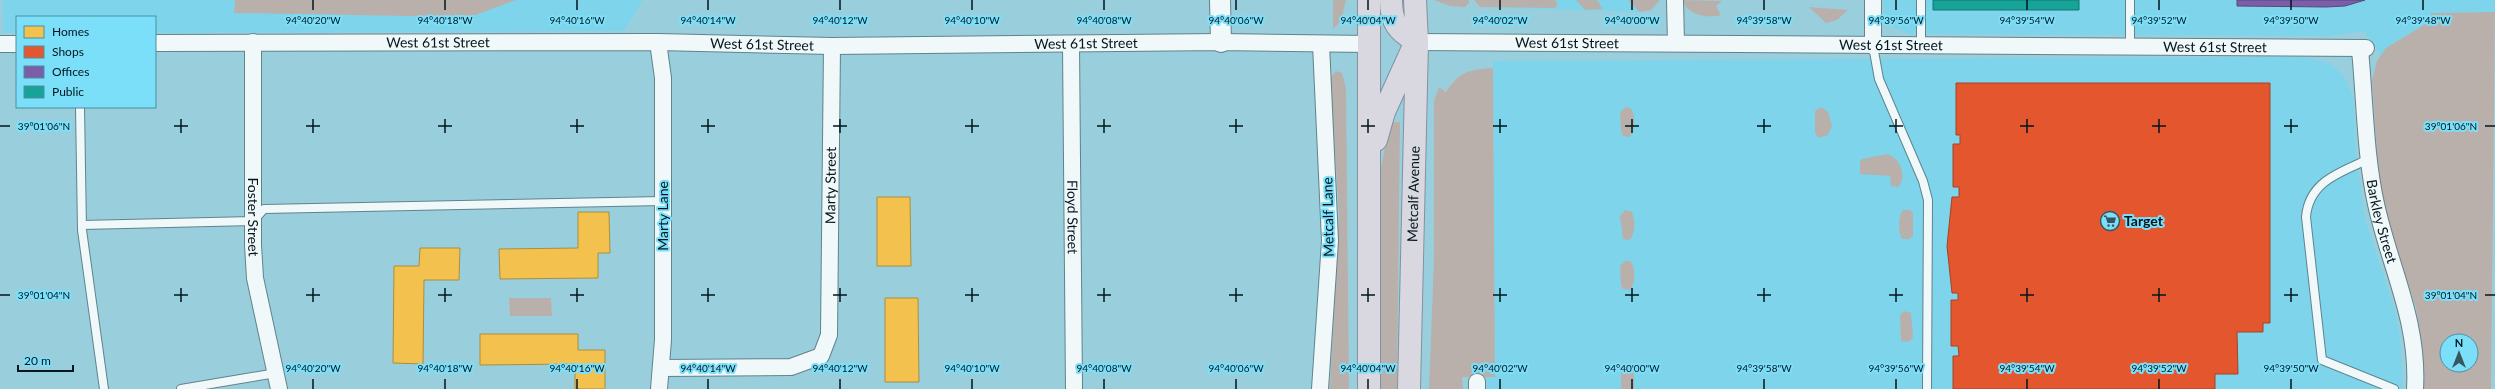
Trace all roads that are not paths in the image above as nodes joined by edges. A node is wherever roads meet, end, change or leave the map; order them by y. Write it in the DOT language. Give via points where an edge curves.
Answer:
graph roads {
  1 [pos="1220,0"];
  2 [pos="1369,0"];
  3 [pos="1390,0"];
  4 [pos="1415,0"];
  5 [pos="1675,0"];
  6 [pos="1873,0"];
  7 [pos="1921,0"];
  8 [pos="2130,0"];
  9 [pos="253,42"];
  10 [pos="658,42"];
  11 [pos="1221,42"];
  12 [pos="1417,42"];
  13 [pos="156,43"];
  14 [pos="1676,43"];
  15 [pos="0,44"];
  16 [pos="16,44"];
  17 [pos="1321,44"];
  18 [pos="1369,44"];
  19 [pos="1071,45"];
  20 [pos="832,46"];
  21 [pos="1873,46"];
  22 [pos="1921,46"];
  23 [pos="2130,47"];
  24 [pos="2363,49"];
  25 [pos="80,108"];
  26 [pos="2369,159"];
  27 [pos="1368,172"];
  28 [pos="663,201"];
  29 [pos="253,221"];
  30 [pos="82,225"];
  31 [pos="661,368"];
  32 [pos="276,373"];
  33 [pos="104,389"];
  34 [pos="181,389"];
  35 [pos="280,389"];
  36 [pos="659,389"];
  37 [pos="1074,389"];
  38 [pos="1320,389"];
  39 [pos="1370,389"];
  40 [pos="1409,389"];
  41 [pos="1927,389"];
  42 [pos="2394,389"];
  43 [pos="2415,389"];
  1 -- 11 [label="street"];
  2 -- 18 [label="highway"];
  3 -- 12 [label="highway" via="1391,13 1400,32"];
  4 -- 12 [label="highway, Metcalf Avenue"];
  5 -- 14 [label="street"];
  6 -- 21 [label="street"];
  7 -- 22 [label="lane"];
  8 -- 23 [label="lane"];
  9 -- 10 [label="street, West 61st Street"];
  9 -- 13 [label="street, West 61st Street"];
  9 -- 29 [label="street, Foster Street"];
  10 -- 20 [label="street, West 61st Street"];
  10 -- 28 [label="street, Marty Lane" via="663,78"];
  11 -- 17 [label="street, West 61st Street"];
  11 -- 19 [label="street, West 61st Street"];
  12 -- 14 [label="street, West 61st Street"];
  12 -- 27 [label="highway" via="1384,112"];
  12 -- 40 [label="highway, Metcalf Avenue"];
  14 -- 21 [label="street, West 61st Street"];
  15 -- 16 [label="street"];
  17 -- 18 [label="street, West 61st Street"];
  17 -- 38 [label="street, Metcalf Lane" via="1330,241"];
  18 -- 27 [label="highway"];
  19 -- 20 [label="street, West 61st Street"];
  19 -- 37 [label="street, Floyd Street"];
  20 -- 31 [label="street, Marty Street" via="830,335 821,356 791,367"];
  21 -- 22 [label="street, West 61st Street"];
  21 -- 41 [label="lane" via="1879,79 1923,181 1928,200"];
  22 -- 23 [label="street, West 61st Street"];
  23 -- 24 [label="street, West 61st Street"];
  24 -- 26 [label="street, Barkley Street"];
  25 -- 30 [label="lane"];
  26 -- 42 [label="lane" via="2323,181 2310,201 2306,217 2322,360"];
  26 -- 43 [label="street, Barkley Street" via="2379,218 2409,313 2415,356"];
  27 -- 39 [label="highway"];
  28 -- 29 [label="lane" via="264,209"];
  28 -- 31 [label="street, Marty Lane"];
  29 -- 30 [label="lane"];
  29 -- 32 [label="street, Foster Street" via="255,278"];
  30 -- 33 [label="lane"];
  31 -- 36 [label="street, Marty Lane"];
  32 -- 34 [label="lane"];
  32 -- 35 [label="street, Foster Street"];
}
